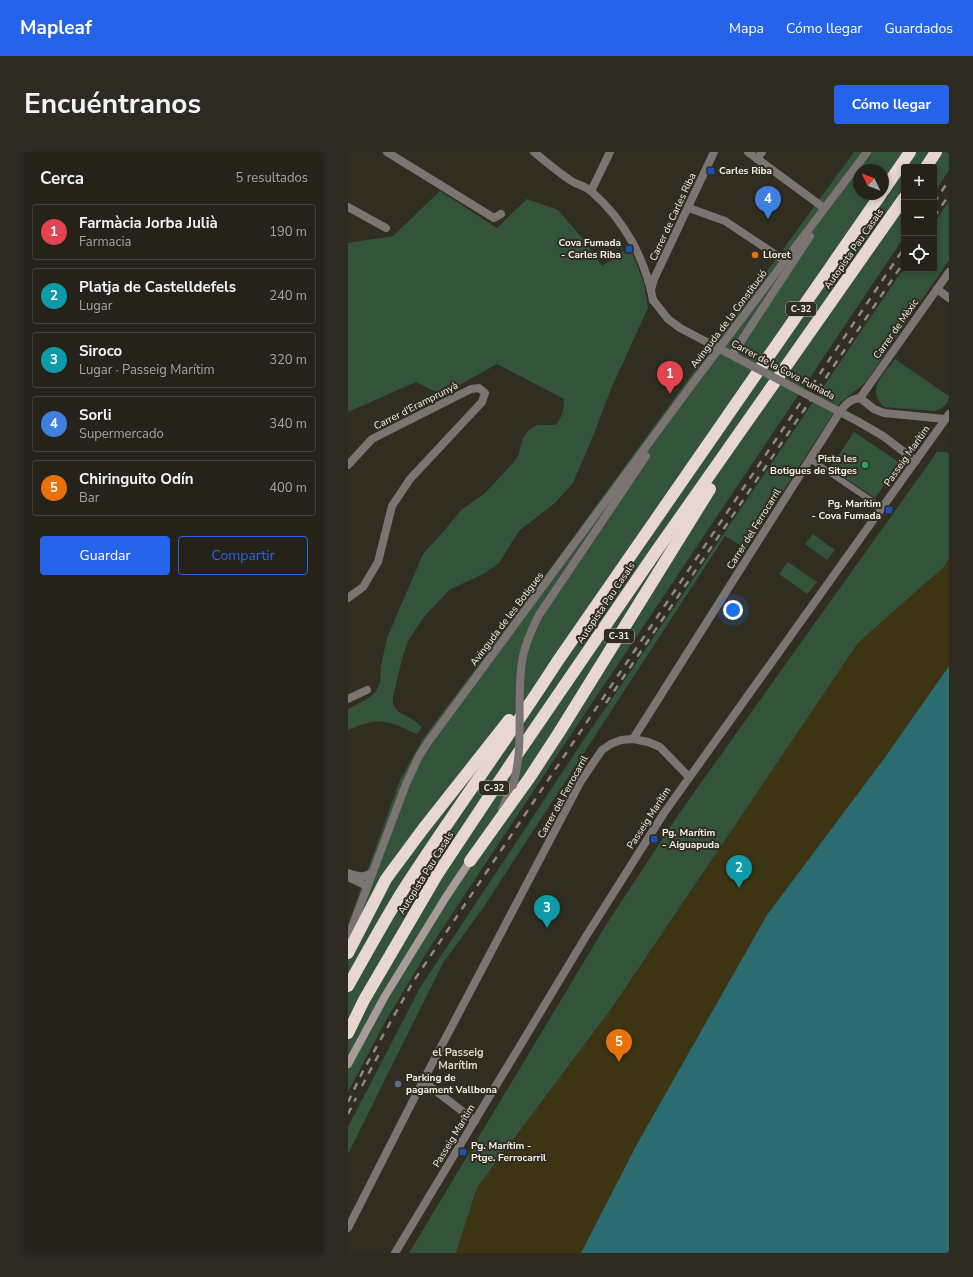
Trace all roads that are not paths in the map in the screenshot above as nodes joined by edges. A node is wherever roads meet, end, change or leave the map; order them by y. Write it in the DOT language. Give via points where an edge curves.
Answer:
graph roads {
  1 [pos="387,152"];
  2 [pos="534,152"];
  3 [pos="610,152"];
  4 [pos="714,152"];
  5 [pos="748,152"];
  6 [pos="867,152"];
  7 [pos="910,152"];
  8 [pos="936,152"];
  9 [pos="759,155"];
  10 [pos="928,164"];
  11 [pos="889,182"];
  12 [pos="591,191"];
  13 [pos="877,200"];
  14 [pos="903,200"];
  15 [pos="348,207"];
  16 [pos="688,208"];
  17 [pos="822,211"];
  18 [pos="501,214"];
  19 [pos="386,228"];
  20 [pos="785,261"];
  21 [pos="661,266"];
  22 [pos="645,267"];
  23 [pos="949,272"];
  24 [pos="937,289"];
  25 [pos="651,291"];
  26 [pos="949,298"];
  27 [pos="732,355"];
  28 [pos="860,398"];
  29 [pos="760,405"];
  30 [pos="947,416"];
  31 [pos="665,422"];
  32 [pos="810,459"];
  33 [pos="916,461"];
  34 [pos="348,465"];
  35 [pos="882,508"];
  36 [pos="348,598"];
  37 [pos="556,662"];
  38 [pos="367,690"];
  39 [pos="348,699"];
  40 [pos="633,739"];
  41 [pos="689,777"];
  42 [pos="386,839"];
  43 [pos="470,861"];
  44 [pos="373,872"];
  45 [pos="348,873"];
  46 [pos="348,877"];
  47 [pos="367,886"];
  48 [pos="348,938"];
  49 [pos="348,953"];
  50 [pos="348,986"];
  51 [pos="348,1033"];
  52 [pos="348,1064"];
  53 [pos="424,1081"];
  54 [pos="475,1121"];
  55 [pos="348,1228"];
  56 [pos="395,1253"];
  1 -- 18 [label="street" via="494,218"];
  2 -- 12 [label="street, Carrer de la Cova Fumada" via="564,176"];
  3 -- 12 [label="street"];
  4 -- 16 [label="street, Carrer de Carles Riba"];
  5 -- 9 [label="street"];
  6 -- 17 [label="street, Avinguda de la Constitució"];
  7 -- 11 [label="highway"];
  8 -- 10 [label="highway"];
  9 -- 17 [label="street"];
  12 -- 22 [label="street, Carrer de la Cova Fumada" via="614,216 634,244"];
  13 -- 37 [label="highway, Autopista Pau Casals / C-32"];
  14 -- 29 [label="highway, Autopista Pau Casals / C-32"];
  15 -- 19 [label="street"];
  16 -- 20 [label="street" via="730,224"];
  16 -- 21 [label="street, Carrer de Carles Riba"];
  17 -- 20 [label="street, Avinguda de la Constitució"];
  17 -- 27 [label="street" via="811,234"];
  20 -- 31 [label="street, Avinguda de la Constitució"];
  21 -- 22 [label="street" via="654,270"];
  21 -- 25 [label="street, Carrer de Carles Riba"];
  22 -- 25 [label="street, Carrer de la Cova Fumada"];
  23 -- 24 [label="street, Carrer de Mèxic"];
  24 -- 26 [label="street"];
  24 -- 28 [label="street, Carrer de Mèxic"];
  25 -- 27 [label="street, Carrer de la Cova Fumada, bridge" via="653,300 662,313 674,324"];
  27 -- 33 [label="street, Carrer de la Cova Fumada, bridge" via="859,422"];
  28 -- 30 [label="street" via="884,413"];
  28 -- 32 [label="street, Carrer del Ferrocarril" via="854,399 844,407"];
  29 -- 43 [label="highway, C-31" via="560,731"];
  29 -- 51 [label="highway, Autopista Pau Casals / C-32" via="655,553 437,875 364,1000"];
  30 -- 33 [label="street, Passeig Marítim"];
  31 -- 42 [label="street, Avinguda de les Botigues" via="428,742 412,772"];
  31 -- 43 [label="street, bridge" via="630,481 539,615 530,633 524,649 521,671 520,744 516,776 499,815"];
  32 -- 35 [label="street"];
  32 -- 40 [label="street, Carrer del Ferrocarril"];
  33 -- 35 [label="street, Passeig Marítim"];
  34 -- 36 [label="street, Carrer d'Eramprunyà" via="372,439 471,389 479,388 485,393 482,402 410,479 392,506 378,562 363,586"];
  35 -- 41 [label="street, Passeig Marítim"];
  37 -- 49 [label="highway" via="404,853 386,879"];
  37 -- 50 [label="highway, Autopista Pau Casals / C-32" via="402,892"];
  38 -- 39 [label="street"];
  40 -- 41 [label="street" via="660,747"];
  40 -- 53 [label="street, Carrer del Ferrocarril" via="622,740 602,750 581,781"];
  41 -- 54 [label="street, Passeig Marítim" via="589,931"];
  42 -- 44 [label="street"];
  42 -- 47 [label="street" via="373,882"];
  43 -- 52 [label="main road, C-31" via="384,996"];
  44 -- 45 [label="street" via="368,876"];
  44 -- 47 [label="street"];
  46 -- 47 [label="street"];
  47 -- 48 [label="street"];
  53 -- 54 [label="street"];
  53 -- 55 [label="street, Carrer del Ferrocarril"];
  54 -- 56 [label="street, Passeig Marítim"];
}
